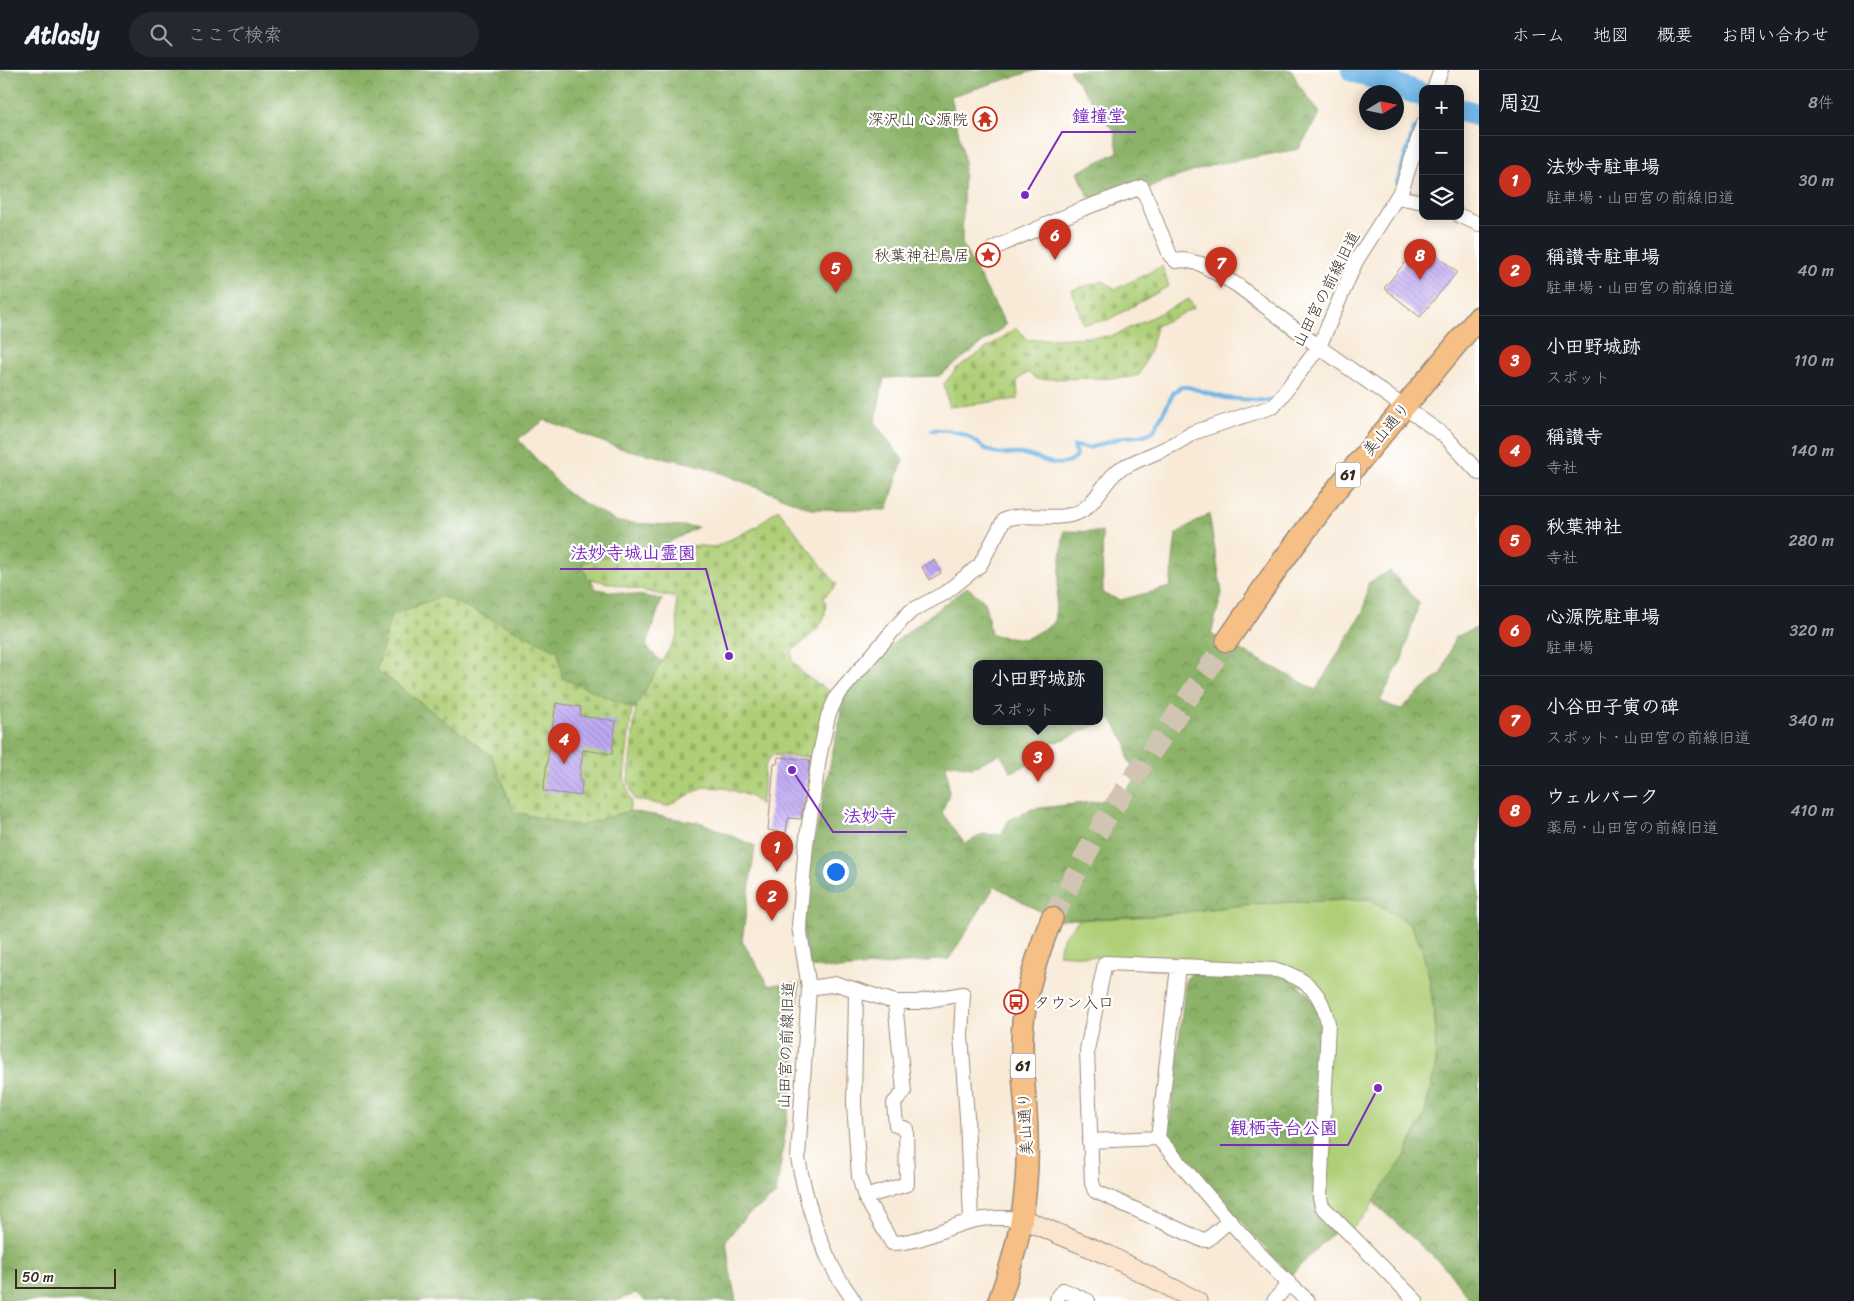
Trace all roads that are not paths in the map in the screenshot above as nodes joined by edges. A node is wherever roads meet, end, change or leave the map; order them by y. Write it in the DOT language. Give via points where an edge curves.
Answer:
graph roads {
  1 [pos="1440,70"];
  2 [pos="1435,85"];
  3 [pos="1421,130"];
  4 [pos="1398,198"];
  5 [pos="1419,201"];
  6 [pos="1464,218"];
  7 [pos="1479,224"];
  8 [pos="994,248"];
  9 [pos="1479,317"];
  10 [pos="1315,344"];
  11 [pos="1404,408"];
  12 [pos="1479,473"];
  13 [pos="1227,641"];
  14 [pos="1052,918"];
  15 [pos="1178,967"];
  16 [pos="809,988"];
  17 [pos="856,990"];
  18 [pos="895,1002"];
  19 [pos="1158,1138"];
  20 [pos="1090,1141"];
  21 [pos="864,1196"];
  22 [pos="1023,1219"];
  23 [pos="1230,1220"];
  24 [pos="971,1221"];
  25 [pos="1288,1283"];
  26 [pos="854,1301"];
  27 [pos="999,1301"];
  28 [pos="1057,1301"];
  29 [pos="1088,1301"];
  30 [pos="1197,1301"];
  31 [pos="1274,1301"];
  32 [pos="1308,1301"];
  33 [pos="1416,1301"];
  1 -- 2 [label="street"];
  3 -- 4 [label="street, 山田宮の前線旧道"];
  4 -- 5 [label="street"];
  4 -- 10 [label="street, 山田宮の前線旧道" via="1356,261"];
  6 -- 7 [label="street"];
  8 -- 10 [label="street" via="1142,186 1170,256 1176,261 1201,264 1214,270"];
  9 -- 11 [label="main road, 美山通り / 61"];
  10 -- 11 [label="street"];
  10 -- 16 [label="street, 山田宮の前線旧道" via="1274,406 1192,433 1181,442 1120,469 1079,512 1061,517 1013,516 1004,520 980,565 945,593 911,611 837,696 828,716 819,758 800,902 800,935"];
  11 -- 12 [label="street" via="1445,436"];
  11 -- 13 [label="main road, 美山通り / 61" via="1316,516"];
  14 -- 22 [label="main road, 美山通り / 61" via="1028,989 1023,1025 1022,1068 1027,1136"];
  15 -- 19 [label="street"];
  15 -- 20 [label="street" via="1105,963 1087,1050"];
  15 -- 33 [label="street" via="1278,970 1294,975 1317,994 1328,1023 1322,1206"];
  16 -- 17 [label="street" via="837,984"];
  16 -- 26 [label="street, 山田宮の前線旧道" via="798,1158 814,1220 833,1268"];
  17 -- 18 [label="street"];
  17 -- 21 [label="street" via="854,1104 856,1154"];
  18 -- 21 [label="street" via="904,1092 894,1103 896,1125 906,1130 908,1184"];
  18 -- 24 [label="street" via="917,1002 963,994 961,1036"];
  19 -- 20 [label="street"];
  19 -- 23 [label="street"];
  20 -- 23 [label="street" via="1095,1190 1200,1239 1207,1240"];
  21 -- 24 [label="street" via="892,1243 923,1239"];
  22 -- 24 [label="street"];
  22 -- 27 [label="main road, 美山通り / 61"];
  22 -- 30 [label="street" via="1108,1255"];
  23 -- 25 [label="street"];
  25 -- 31 [label="street"];
  25 -- 32 [label="street"];
  28 -- 29 [label="street" via="1064,1290"];
}
